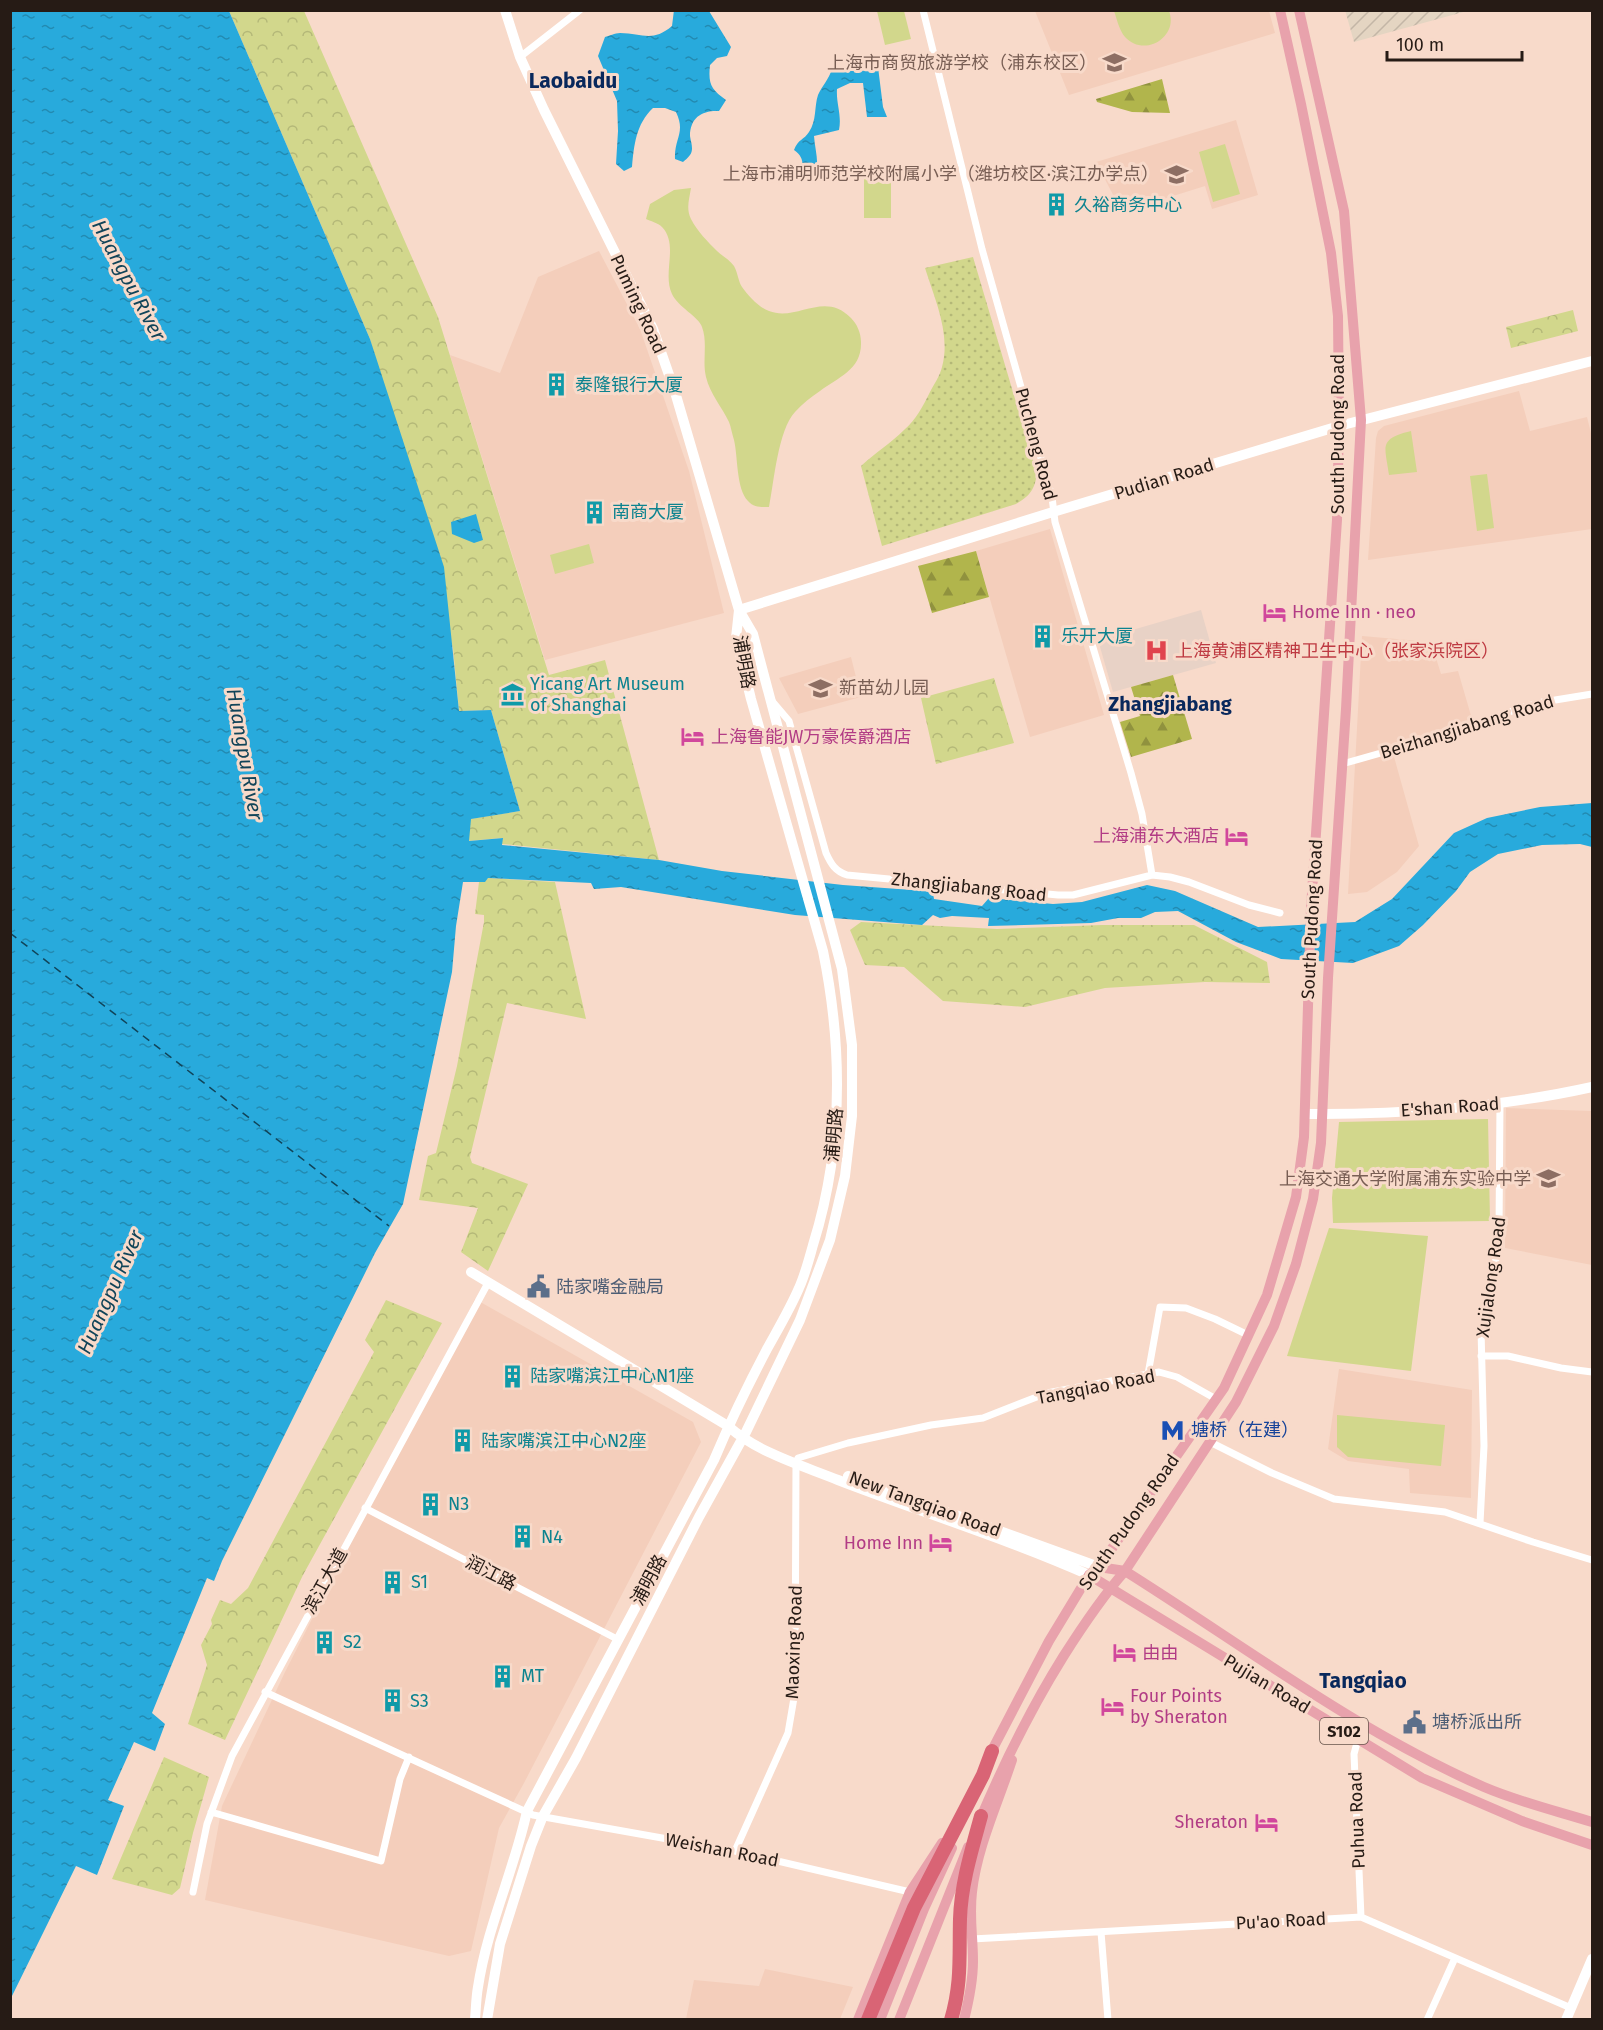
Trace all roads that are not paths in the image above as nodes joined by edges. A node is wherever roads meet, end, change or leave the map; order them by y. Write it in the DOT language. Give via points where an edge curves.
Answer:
graph roads {
  1 [pos="505,10"];
  2 [pos="580,10"];
  3 [pos="923,10"];
  4 [pos="1280,10"];
  5 [pos="1299,10"];
  6 [pos="520,57"];
  7 [pos="1593,361"];
  8 [pos="1361,420"];
  9 [pos="1340,426"];
  10 [pos="1053,512"];
  11 [pos="739,610"];
  12 [pos="1593,694"];
  13 [pos="771,699"];
  14 [pos="1342,764"];
  15 [pos="1152,875"];
  16 [pos="1280,913"];
  17 [pos="1593,1087"];
  18 [pos="1500,1103"];
  19 [pos="1306,1114"];
  20 [pos="1323,1114"];
  21 [pos="471,1272"];
  22 [pos="488,1282"];
  23 [pos="1248,1335"];
  24 [pos="1481,1356"];
  25 [pos="1593,1372"];
  26 [pos="1148,1374"];
  27 [pos="1216,1399"];
  28 [pos="728,1426"];
  29 [pos="744,1436"];
  30 [pos="1210,1442"];
  31 [pos="797,1461"];
  32 [pos="365,1508"];
  33 [pos="1480,1523"];
  34 [pos="1593,1560"];
  35 [pos="1099,1567"];
  36 [pos="1125,1571"];
  37 [pos="1089,1575"];
  38 [pos="1111,1587"];
  39 [pos="617,1639"];
  40 [pos="265,1692"];
  41 [pos="1366,1725"];
  42 [pos="1021,1730"];
  43 [pos="1358,1739"];
  44 [pos="992,1751"];
  45 [pos="409,1757"];
  46 [pos="211,1812"];
  47 [pos="534,1814"];
  48 [pos="981,1816"];
  49 [pos="1593,1822"];
  50 [pos="1593,1845"];
  51 [pos="735,1851"];
  52 [pos="193,1892"];
  53 [pos="910,1892"];
  54 [pos="1361,1917"];
  55 [pos="1101,1932"];
  56 [pos="972,1939"];
  57 [pos="1455,1958"];
  58 [pos="1593,1959"];
  59 [pos="1571,2008"];
  60 [pos="475,2019"];
  61 [pos="487,2019"];
  62 [pos="858,2019"];
  63 [pos="868,2019"];
  64 [pos="880,2019"];
  65 [pos="899,2019"];
  66 [pos="951,2019"];
  67 [pos="964,2019"];
  68 [pos="1108,2019"];
  69 [pos="1427,2019"];
  70 [pos="1566,2019"];
  1 -- 6 [label="main road, Puming Road"];
  2 -- 6 [label="street"];
  3 -- 10 [label="street, Pucheng Road"];
  4 -- 9 [label="main road, South Pudong Road" via="1331,253 1338,316"];
  5 -- 8 [label="main road, South Pudong Road" via="1344,211"];
  6 -- 11 [label="main road, Puming Road" via="653,329 678,400"];
  7 -- 8 [label="main road, Pudian Road"];
  8 -- 9 [label="main road, Pudian Road"];
  8 -- 14 [label="main road, South Pudong Road"];
  9 -- 10 [label="main road, Pudian Road"];
  9 -- 19 [label="main road, South Pudong Road" via="1311,908"];
  10 -- 11 [label="main road, Pudian Road"];
  10 -- 15 [label="street, Pucheng Road" via="1131,773"];
  11 -- 13 [label="main road, 浦明路" via="753,634"];
  11 -- 28 [label="main road, 浦明路" via="736,638 829,980 838,1094 833,1161 800,1287"];
  12 -- 14 [label="street, Beizhangjiabang Road" via="1524,707"];
  13 -- 15 [label="street, Zhangjiabang Road" via="789,721 826,853 839,872 1058,896"];
  13 -- 29 [label="main road, 浦明路" via="842,969 852,1045 852,1116 845,1176 830,1240 800,1320"];
  14 -- 20 [label="main road, South Pudong Road"];
  15 -- 16 [label="street, Zhangjiabang Road" via="1170,876"];
  17 -- 18 [label="main road, E'shan Road"];
  18 -- 20 [label="main road, E'shan Road"];
  18 -- 24 [label="street, Xujialong Road" via="1499,1230 1482,1323"];
  19 -- 20 [label="main road, E'shan Road"];
  19 -- 23 [label="main road, South Pudong Road" via="1296,1197 1267,1295"];
  20 -- 30 [label="main road, South Pudong Road" via="1313,1199 1274,1326 1236,1402"];
  21 -- 22 [label="main road, New Tangqiao Road"];
  22 -- 28 [label="main road, New Tangqiao Road"];
  22 -- 32 [label="street, 滨江大道"];
  23 -- 26 [label="street" via="1186,1308 1160,1307"];
  23 -- 27 [label="main road, South Pudong Road"];
  24 -- 25 [label="street" via="1508,1356"];
  24 -- 33 [label="street, Xujialong Road" via="1484,1446"];
  26 -- 27 [label="street, Tangqiao Road" via="1159,1372 1177,1377"];
  26 -- 31 [label="street, Tangqiao Road" via="1047,1393 983,1418 848,1443"];
  27 -- 35 [label="main road, South Pudong Road"];
  28 -- 29 [label="main road, New Tangqiao Road"];
  28 -- 39 [label="main road, 浦明路" via="714,1460"];
  29 -- 31 [label="main road, New Tangqiao Road"];
  29 -- 47 [label="main road, 浦明路" via="576,1758"];
  30 -- 33 [label="street" via="1326,1497 1437,1510"];
  30 -- 36 [label="main road, South Pudong Road"];
  31 -- 35 [label="main road, New Tangqiao Road"];
  31 -- 37 [label="main road" via="904,1506"];
  31 -- 51 [label="street, Maoxing Road" via="795,1692 788,1733"];
  32 -- 39 [label="street, 润江路"];
  32 -- 40 [label="street, 滨江大道"];
  33 -- 34 [label="street"];
  35 -- 36 [label="main road, New Tangqiao Road"];
  35 -- 37 [label="main road, South Pudong Road"];
  36 -- 38 [label="main road, South Pudong Road"];
  36 -- 41 [label="main road, Pujian Road / S102"];
  37 -- 38 [label="main road, Pujian Road"];
  37 -- 44 [label="main road, South Pudong Road" via="1049,1641"];
  38 -- 42 [label="main road, South Pudong Road"];
  38 -- 43 [label="main road, Pujian Road / S102"];
  39 -- 47 [label="main road, 浦明路" via="563,1745"];
  40 -- 45 [label="street, Weishan Road"];
  40 -- 46 [label="street, 滨江大道" via="232,1756"];
  41 -- 43 [label="street, Puhua Road"];
  41 -- 49 [label="main road, Pujian Road / S102" via="1486,1788"];
  42 -- 48 [label="main road, South Pudong Road"];
  42 -- 56 [label="main road, South Pudong Road" via="975,1871 969,1920"];
  43 -- 50 [label="main road, Pujian Road / S102" via="1422,1778 1522,1821"];
  43 -- 54 [label="street, Puhua Road" via="1354,1754"];
  44 -- 53 [label="main road, South Pudong Road" via="945,1838"];
  44 -- 63 [label="highway" via="914,1908"];
  44 -- 64 [label="main road, South Pudong Road" via="986,1776 924,1909"];
  45 -- 46 [label="street" via="381,1861"];
  45 -- 47 [label="street, Weishan Road"];
  46 -- 52 [label="street, 滨江大道"];
  47 -- 51 [label="street, Weishan Road"];
  47 -- 60 [label="main road, 浦明路" via="520,1841 484,1960"];
  47 -- 61 [label="main road, 浦明路" via="531,1846 500,1944"];
  48 -- 65 [label="main road, South Pudong Road"];
  48 -- 66 [label="highway" via="962,1900 959,1984"];
  51 -- 53 [label="street, Weishan Road"];
  53 -- 62 [label="main road, South Pudong Road"];
  54 -- 55 [label="street, Pu'ao Road"];
  54 -- 57 [label="street, Pu'ao Road"];
  55 -- 56 [label="street, Pu'ao Road"];
  55 -- 68 [label="street"];
  56 -- 67 [label="main road, South Pudong Road" via="972,1984"];
  57 -- 59 [label="street, Pu'ao Road"];
  57 -- 69 [label="street"];
  58 -- 59 [label="main road"];
  59 -- 70 [label="main road"];
}
